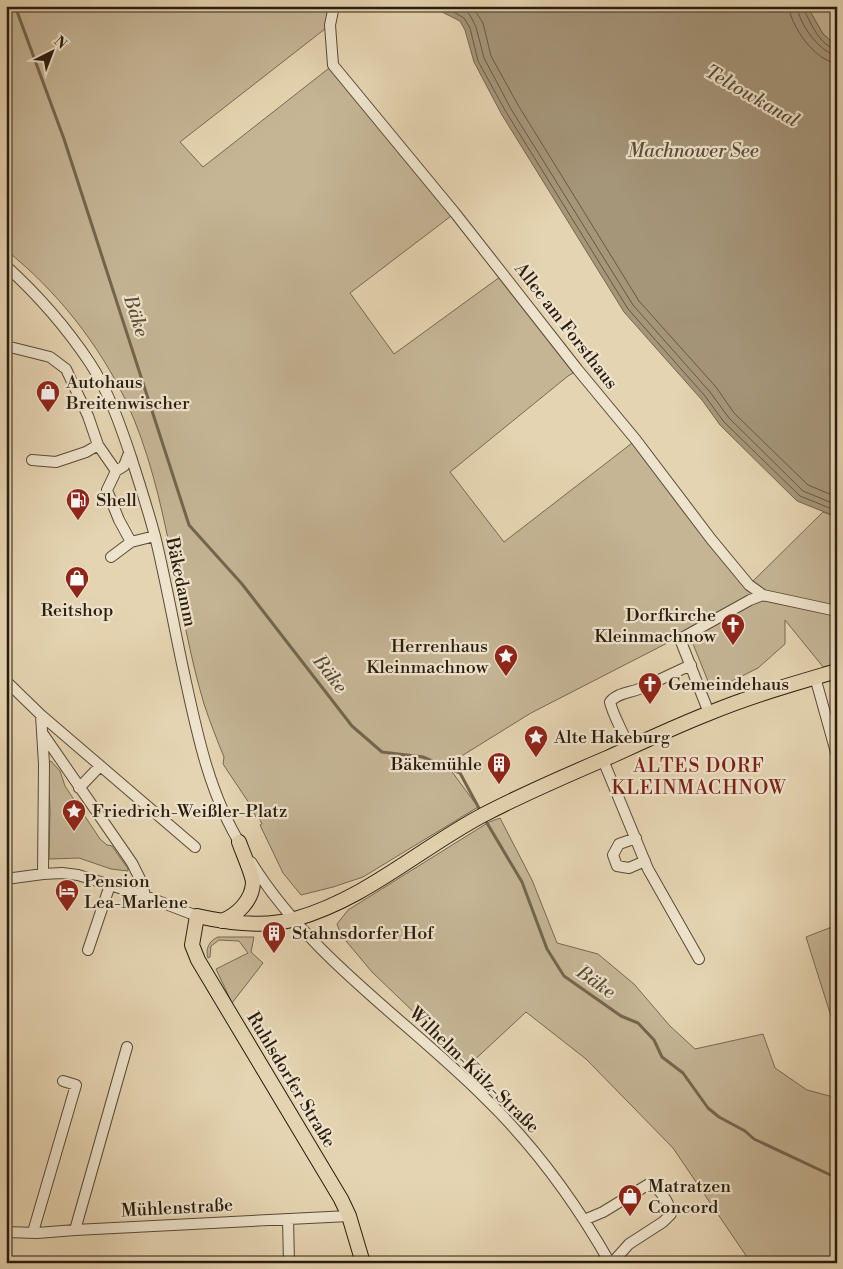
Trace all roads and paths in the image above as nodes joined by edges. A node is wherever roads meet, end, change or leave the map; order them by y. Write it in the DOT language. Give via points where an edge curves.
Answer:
graph roads {
  1 [pos="334,6"];
  2 [pos="6,266"];
  3 [pos="6,346"];
  4 [pos="98,445"];
  5 [pos="129,453"];
  6 [pos="32,460"];
  7 [pos="116,471"];
  8 [pos="155,536"];
  9 [pos="130,542"];
  10 [pos="111,557"];
  11 [pos="763,594"];
  12 [pos="837,611"];
  13 [pos="691,665"];
  14 [pos="837,671"];
  15 [pos="815,677"];
  16 [pos="6,681"];
  17 [pos="709,713"];
  18 [pos="41,714"];
  19 [pos="43,734"];
  20 [pos="630,748"];
  21 [pos="837,756"];
  22 [pos="603,760"];
  23 [pos="100,766"];
  24 [pos="79,788"];
  25 [pos="636,838"];
  26 [pos="239,842"];
  27 [pos="195,847"];
  28 [pos="645,861"];
  29 [pos="43,874"];
  30 [pos="6,879"];
  31 [pos="110,885"];
  32 [pos="144,896"];
  33 [pos="197,916"];
  34 [pos="293,920"];
  35 [pos="221,921"];
  36 [pos="88,950"];
  37 [pos="699,959"];
  38 [pos="126,1047"];
  39 [pos="63,1081"];
  40 [pos="350,1216"];
  41 [pos="288,1219"];
  42 [pos="584,1220"];
  43 [pos="74,1230"];
  44 [pos="6,1232"];
  45 [pos="33,1232"];
  46 [pos="288,1263"];
  47 [pos="362,1263"];
  48 [pos="611,1263"];
  1 -- 11 [label="street, Allee am Forsthaus" via="330,25 332,65 504,274 710,539 749,585"];
  2 -- 5 [label="street, Bäkedamm" via="48,308 90,364 118,421"];
  3 -- 4 [label="street" via="50,357 66,368"];
  4 -- 6 [label="street" via="56,462"];
  4 -- 7 [label="street"];
  5 -- 7 [label="street" via="124,466"];
  5 -- 8 [label="street, Bäkedamm"];
  7 -- 9 [label="street" via="108,490"];
  8 -- 9 [label="street"];
  8 -- 26 [label="street, Bäkedamm" via="205,764"];
  9 -- 10 [label="street"];
  11 -- 12 [label="street, Allee am Forsthaus"];
  11 -- 13 [label="street" via="680,639"];
  13 -- 17 [label="street"];
  13 -- 20 [label="street" via="612,698 610,702"];
  14 -- 15 [label="main road"];
  15 -- 17 [label="main road"];
  15 -- 21 [label="street"];
  16 -- 18 [label="street"];
  17 -- 20 [label="main road"];
  18 -- 19 [label="street"];
  18 -- 23 [label="street"];
  19 -- 24 [label="street"];
  19 -- 29 [label="street"];
  20 -- 22 [label="main road"];
  22 -- 25 [label="street"];
  22 -- 34 [label="main road" via="485,814 380,881"];
  23 -- 24 [label="street"];
  23 -- 27 [label="street"];
  24 -- 32 [label="street" via="132,863 142,883"];
  25 -- 28 [label="street"];
  25 -- 28 [label="street" via="619,844 614,855 617,866 629,868"];
  26 -- 34 [label="street, Bäkedamm"];
  26 -- 35 [label="main road" via="253,882 251,893 236,913"];
  28 -- 37 [label="street"];
  29 -- 30 [label="street"];
  29 -- 31 [label="street" via="78,875"];
  31 -- 32 [label="street"];
  31 -- 36 [label="street"];
  32 -- 33 [label="street"];
  33 -- 35 [label="main road"];
  33 -- 40 [label="main road, Ruhlsdorfer Straße" via="192,945 198,960"];
  34 -- 35 [label="main road" via="259,924"];
  34 -- 42 [label="street, Wilhelm-Külz-Straße" via="511,1124 542,1160"];
  38 -- 43 [label="street"];
  39 -- 45 [label="street" via="76,1085"];
  40 -- 41 [label="street, Mühlenstraße"];
  40 -- 47 [label="main road, Ruhlsdorfer Straße"];
  41 -- 43 [label="street, Mühlenstraße"];
  41 -- 46 [label="street"];
  42 -- 48 [label="street, Wilhelm-Külz-Straße"];
  42 -- 48 [label="street" via="649,1184 658,1189 671,1214 629,1244"];
  43 -- 45 [label="street, Mühlenstraße"];
  44 -- 45 [label="street, Mühlenstraße"];
}
